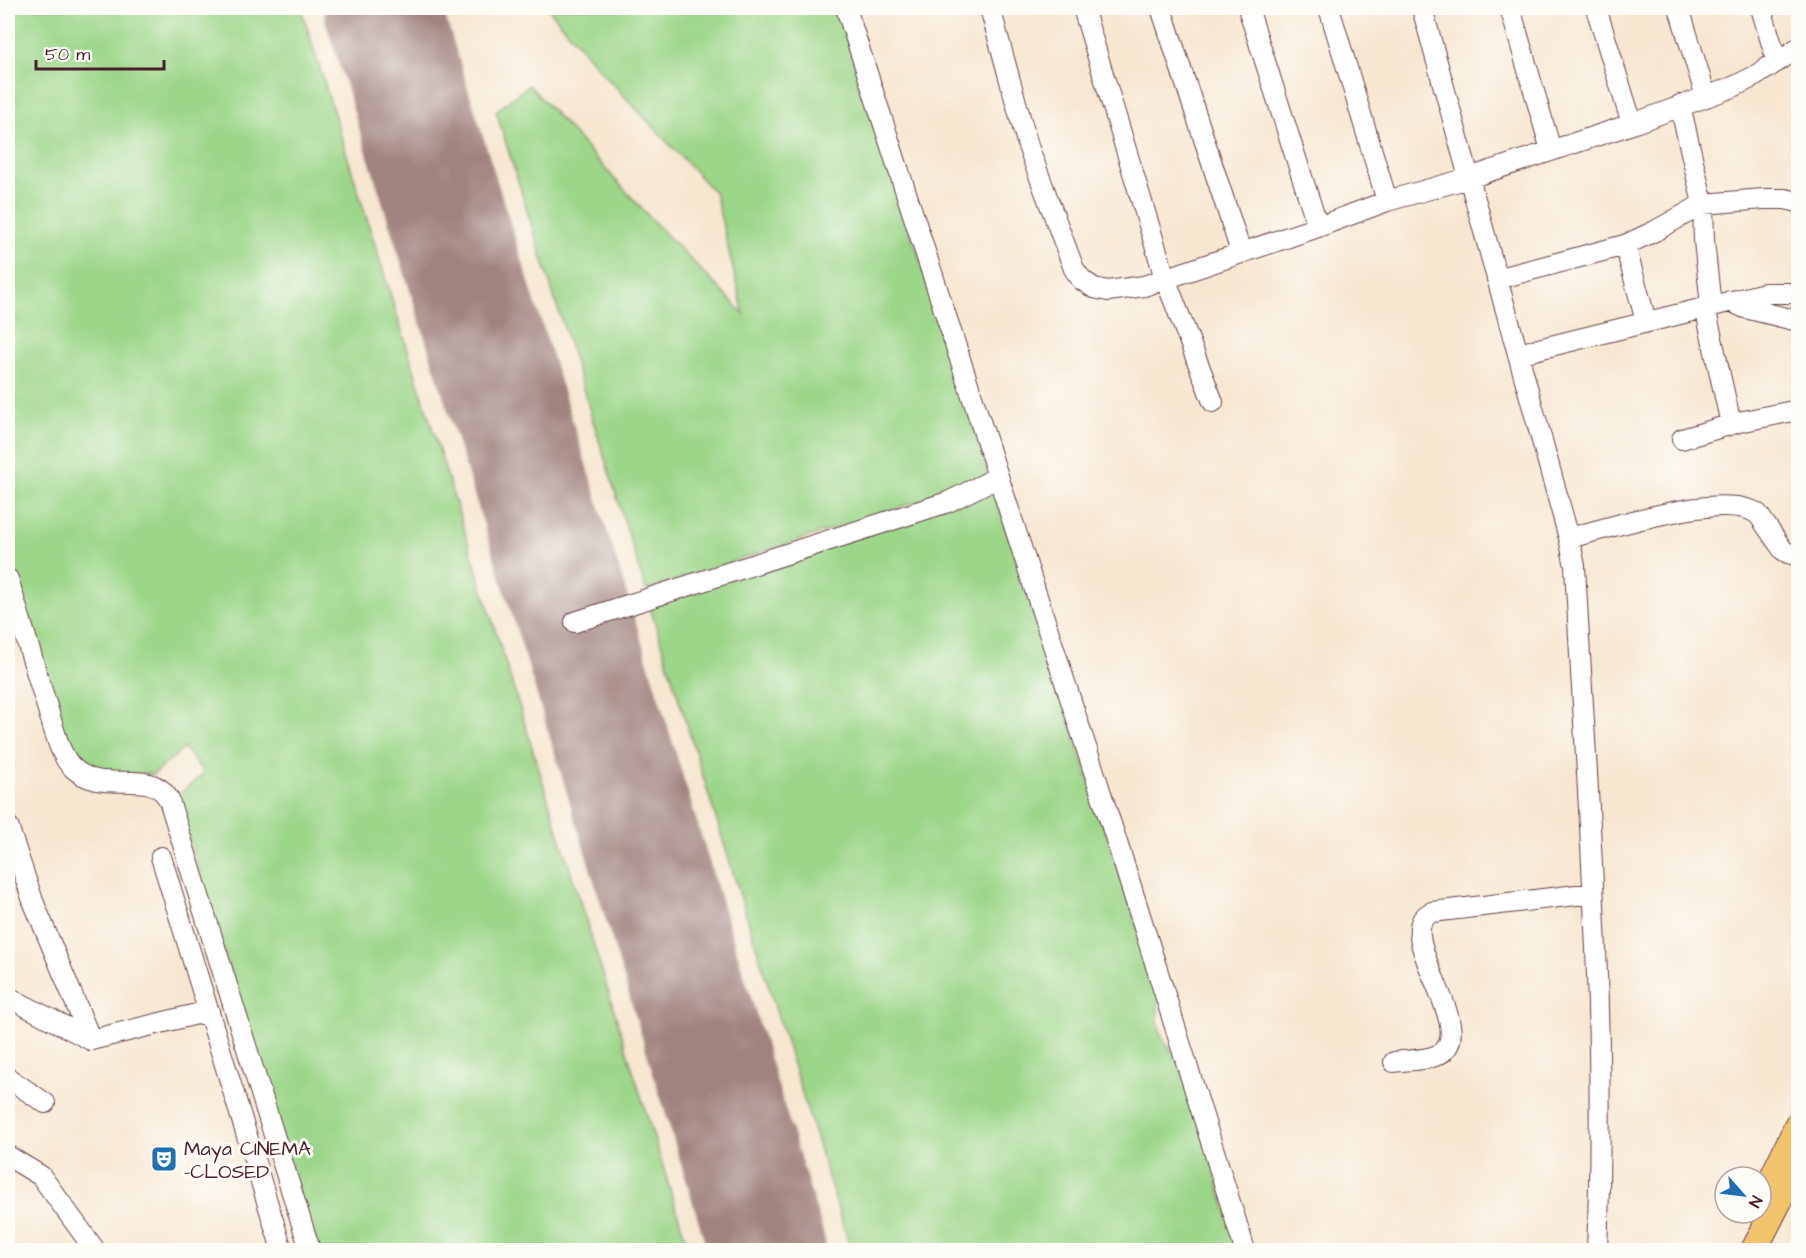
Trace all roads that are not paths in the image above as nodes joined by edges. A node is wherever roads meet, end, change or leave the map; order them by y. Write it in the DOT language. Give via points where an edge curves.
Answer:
graph roads {
  1 [pos="846,8"];
  2 [pos="990,8"];
  3 [pos="1083,8"];
  4 [pos="1161,8"];
  5 [pos="1248,8"];
  6 [pos="1329,8"];
  7 [pos="1422,8"];
  8 [pos="1510,8"];
  9 [pos="1596,8"];
  10 [pos="1679,8"];
  11 [pos="1761,8"];
  12 [pos="1798,48"];
  13 [pos="1777,62"];
  14 [pos="1706,97"];
  15 [pos="1680,105"];
  16 [pos="1632,124"];
  17 [pos="1551,150"];
  18 [pos="1469,178"];
  19 [pos="1387,201"];
  20 [pos="1798,202"];
  21 [pos="1703,204"];
  22 [pos="1318,227"];
  23 [pos="1625,245"];
  24 [pos="1241,252"];
  25 [pos="1165,278"];
  26 [pos="1497,279"];
  27 [pos="1798,293"];
  28 [pos="1715,305"];
  29 [pos="1646,321"];
  30 [pos="1798,321"];
  31 [pos="1518,354"];
  32 [pos="1213,402"];
  33 [pos="1798,410"];
  34 [pos="1731,424"];
  35 [pos="1682,439"];
  36 [pos="998,477"];
  37 [pos="1569,538"];
  38 [pos="1798,556"];
  39 [pos="8,579"];
  40 [pos="575,622"];
  41 [pos="8,825"];
  42 [pos="161,857"];
  43 [pos="1593,893"];
  44 [pos="8,997"];
  45 [pos="209,1011"];
  46 [pos="91,1040"];
  47 [pos="1394,1062"];
  48 [pos="8,1078"];
  49 [pos="45,1103"];
  50 [pos="1798,1125"];
  51 [pos="8,1156"];
  52 [pos="1798,1162"];
  53 [pos="1773,1176"];
  54 [pos="1748,1225"];
  55 [pos="95,1251"];
  56 [pos="282,1251"];
  57 [pos="310,1251"];
  58 [pos="1245,1251"];
  59 [pos="1597,1251"];
  60 [pos="1735,1251"];
  61 [pos="1754,1251"];
  1 -- 36 [label="street"];
  2 -- 25 [label="street" via="1028,146 1074,269 1094,288 1108,291 1144,286"];
  3 -- 25 [label="street"];
  4 -- 24 [label="street"];
  5 -- 22 [label="street"];
  6 -- 19 [label="street"];
  7 -- 18 [label="street"];
  8 -- 17 [label="street"];
  9 -- 16 [label="street"];
  10 -- 14 [label="street"];
  11 -- 13 [label="street"];
  12 -- 13 [label="street"];
  13 -- 14 [label="street"];
  14 -- 15 [label="street"];
  15 -- 16 [label="street"];
  15 -- 21 [label="street"];
  16 -- 17 [label="street"];
  17 -- 18 [label="street"];
  18 -- 19 [label="street"];
  18 -- 26 [label="street"];
  19 -- 22 [label="street"];
  20 -- 21 [label="street" via="1764,199"];
  21 -- 23 [label="street"];
  21 -- 28 [label="street" via="1704,241"];
  22 -- 24 [label="street"];
  23 -- 26 [label="street"];
  23 -- 29 [label="street"];
  24 -- 25 [label="street"];
  25 -- 32 [label="street"];
  26 -- 31 [label="street"];
  27 -- 28 [label="street" via="1765,293"];
  28 -- 29 [label="street"];
  28 -- 30 [label="street"];
  28 -- 34 [label="street"];
  29 -- 31 [label="street"];
  31 -- 37 [label="street"];
  33 -- 34 [label="street"];
  34 -- 35 [label="street"];
  36 -- 40 [label="street" via="948,502"];
  36 -- 58 [label="street"];
  37 -- 38 [label="street" via="1680,511 1728,505 1758,514 1783,550"];
  37 -- 43 [label="street" via="1575,566"];
  39 -- 57 [label="street" via="55,733 71,766 100,781 152,783 169,800"];
  41 -- 46 [label="street" via="33,901"];
  42 -- 45 [label="street"];
  43 -- 47 [label="street" via="1425,915 1420,921 1421,943 1451,1029 1450,1042 1435,1056"];
  43 -- 59 [label="street" via="1601,1152"];
  44 -- 46 [label="street"];
  45 -- 46 [label="street"];
  45 -- 56 [label="street"];
  48 -- 49 [label="street"];
  50 -- 53 [label="main road"];
  51 -- 55 [label="street" via="41,1176"];
  52 -- 61 [label="main road"];
  54 -- 60 [label="main road"];
}
